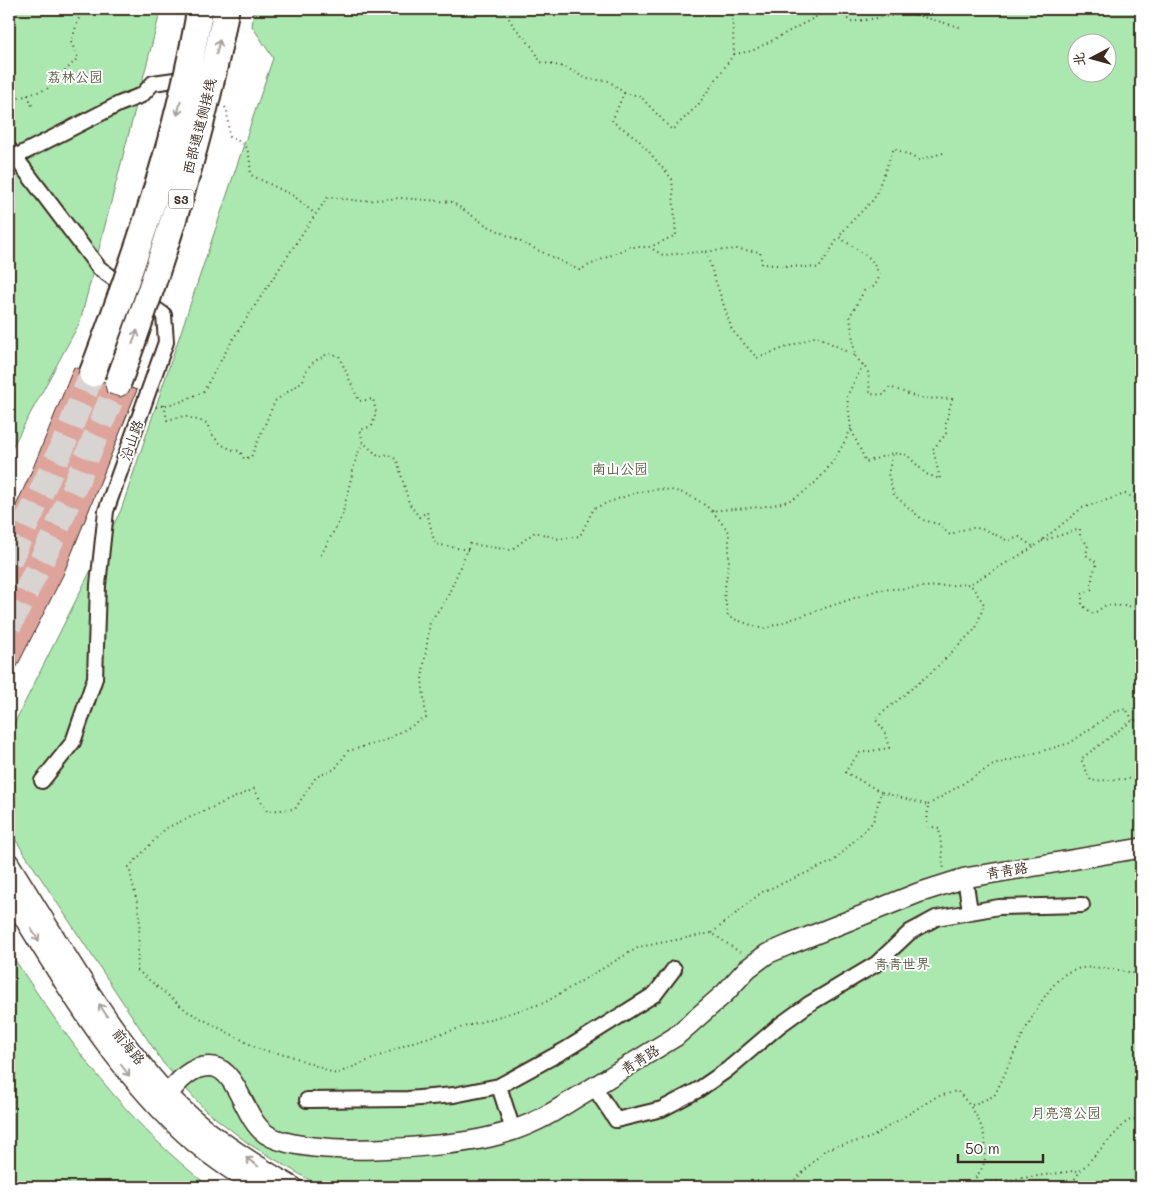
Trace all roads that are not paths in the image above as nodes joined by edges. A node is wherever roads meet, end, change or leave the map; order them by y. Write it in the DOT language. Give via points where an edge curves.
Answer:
graph roads {
  1 [pos="200,9"];
  2 [pos="226,9"];
  3 [pos="197,76"];
  4 [pos="12,153"];
  5 [pos="92,374"];
  6 [pos="118,383"];
  7 [pos="42,781"];
  8 [pos="1141,848"];
  9 [pos="9,863"];
  10 [pos="965,878"];
  11 [pos="9,894"];
  12 [pos="1082,905"];
  13 [pos="970,911"];
  14 [pos="674,969"];
  15 [pos="499,1086"];
  16 [pos="594,1087"];
  17 [pos="163,1100"];
  18 [pos="307,1100"];
  19 [pos="513,1130"];
  20 [pos="260,1187"];
  21 [pos="294,1187"];
  1 -- 5 [label="highway, 西部通道侧接线 / S3, one-way, bridge" via="178,112 154,199"];
  6 -- 2 [label="highway, 西部通道侧接线 / S3, one-way, bridge" via="182,197"];
  3 -- 4 [label="street" via="153,83 142,95"];
  4 -- 7 [label="street, 沿山路" via="99,268 164,315 166,342 106,511 98,584 95,678 73,742"];
  8 -- 10 [label="street, 青青路"];
  17 -- 9 [label="street, 前海路, one-way"];
  10 -- 13 [label="street"];
  10 -- 16 [label="street, 青青路" via="788,944 747,969 675,1037"];
  11 -- 17 [label="street, 前海路, one-way" via="80,1008 134,1081"];
  12 -- 13 [label="street"];
  13 -- 16 [label="street" via="936,918 910,932 876,964 809,1004 726,1070 680,1101 642,1115 616,1120"];
  14 -- 15 [label="street" via="655,994 566,1050"];
  15 -- 18 [label="street" via="454,1095 408,1099"];
  15 -- 19 [label="street"];
  16 -- 19 [label="street, 青青路" via="536,1122"];
  17 -- 19 [label="street, 青青路" via="188,1073 198,1068 214,1067 229,1076 251,1118 265,1133 285,1142 365,1149 445,1145"];
  17 -- 20 [label="street, 前海路" via="194,1142"];
  21 -- 17 [label="street, 前海路, one-way"];
}
